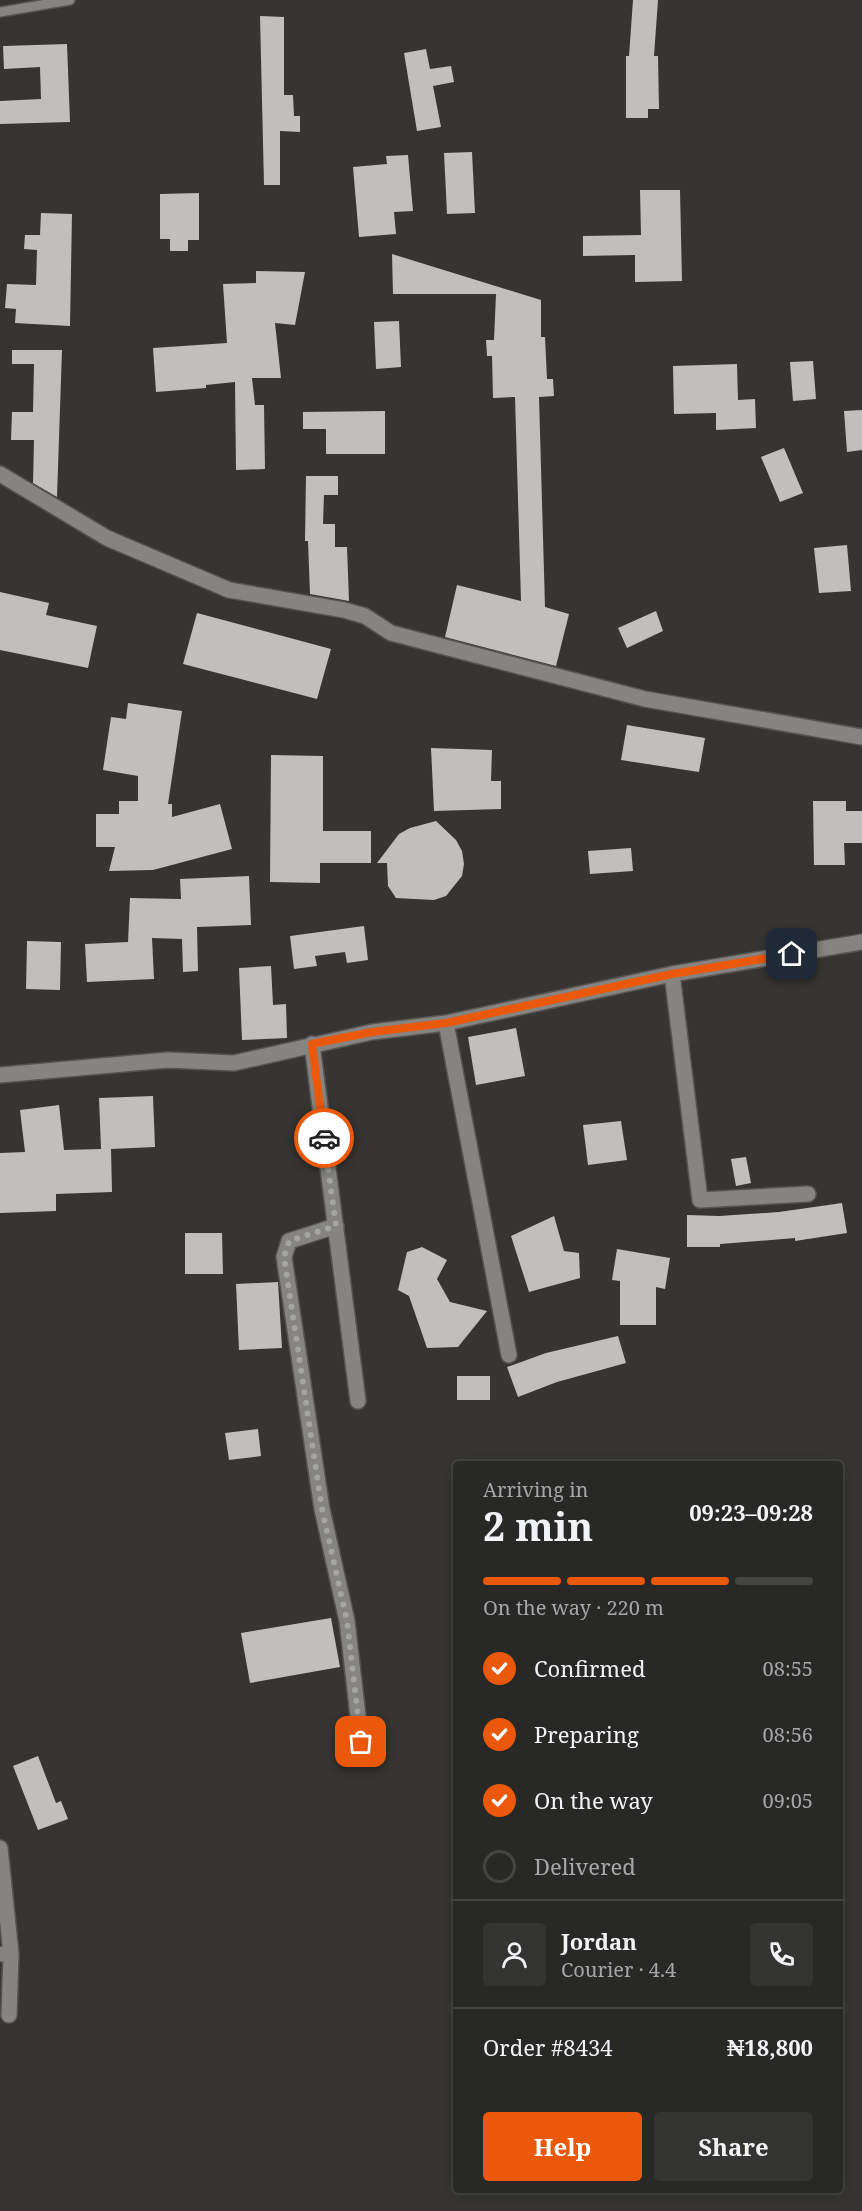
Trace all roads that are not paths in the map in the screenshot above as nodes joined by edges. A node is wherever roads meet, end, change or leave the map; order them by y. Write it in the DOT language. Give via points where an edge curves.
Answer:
graph roads {
  1 [pos="70,0"];
  2 [pos="0,12"];
  3 [pos="0,474"];
  4 [pos="862,737"];
  5 [pos="862,942"];
  6 [pos="672,974"];
  7 [pos="446,1023"];
  8 [pos="312,1044"];
  9 [pos="0,1075"];
  10 [pos="808,1194"];
  11 [pos="336,1226"];
  12 [pos="509,1355"];
  13 [pos="358,1401"];
  14 [pos="361,1742"];
  15 [pos="0,1848"];
  16 [pos="5,1954"];
  17 [pos="9,2015"];
  1 -- 2 [label="lane"];
  3 -- 4 [label="street" via="107,538 229,590 344,610 365,616 391,633 645,699"];
  5 -- 6 [label="street"];
  6 -- 7 [label="street"];
  6 -- 10 [label="street" via="700,1200"];
  7 -- 8 [label="street"];
  7 -- 12 [label="street"];
  8 -- 9 [label="street" via="234,1063 168,1060"];
  8 -- 11 [label="street"];
  11 -- 13 [label="street"];
  11 -- 14 [label="street" via="289,1241 284,1257 322,1509 347,1621"];
  15 -- 16 [label="street"];
  16 -- 17 [label="street"];
}
